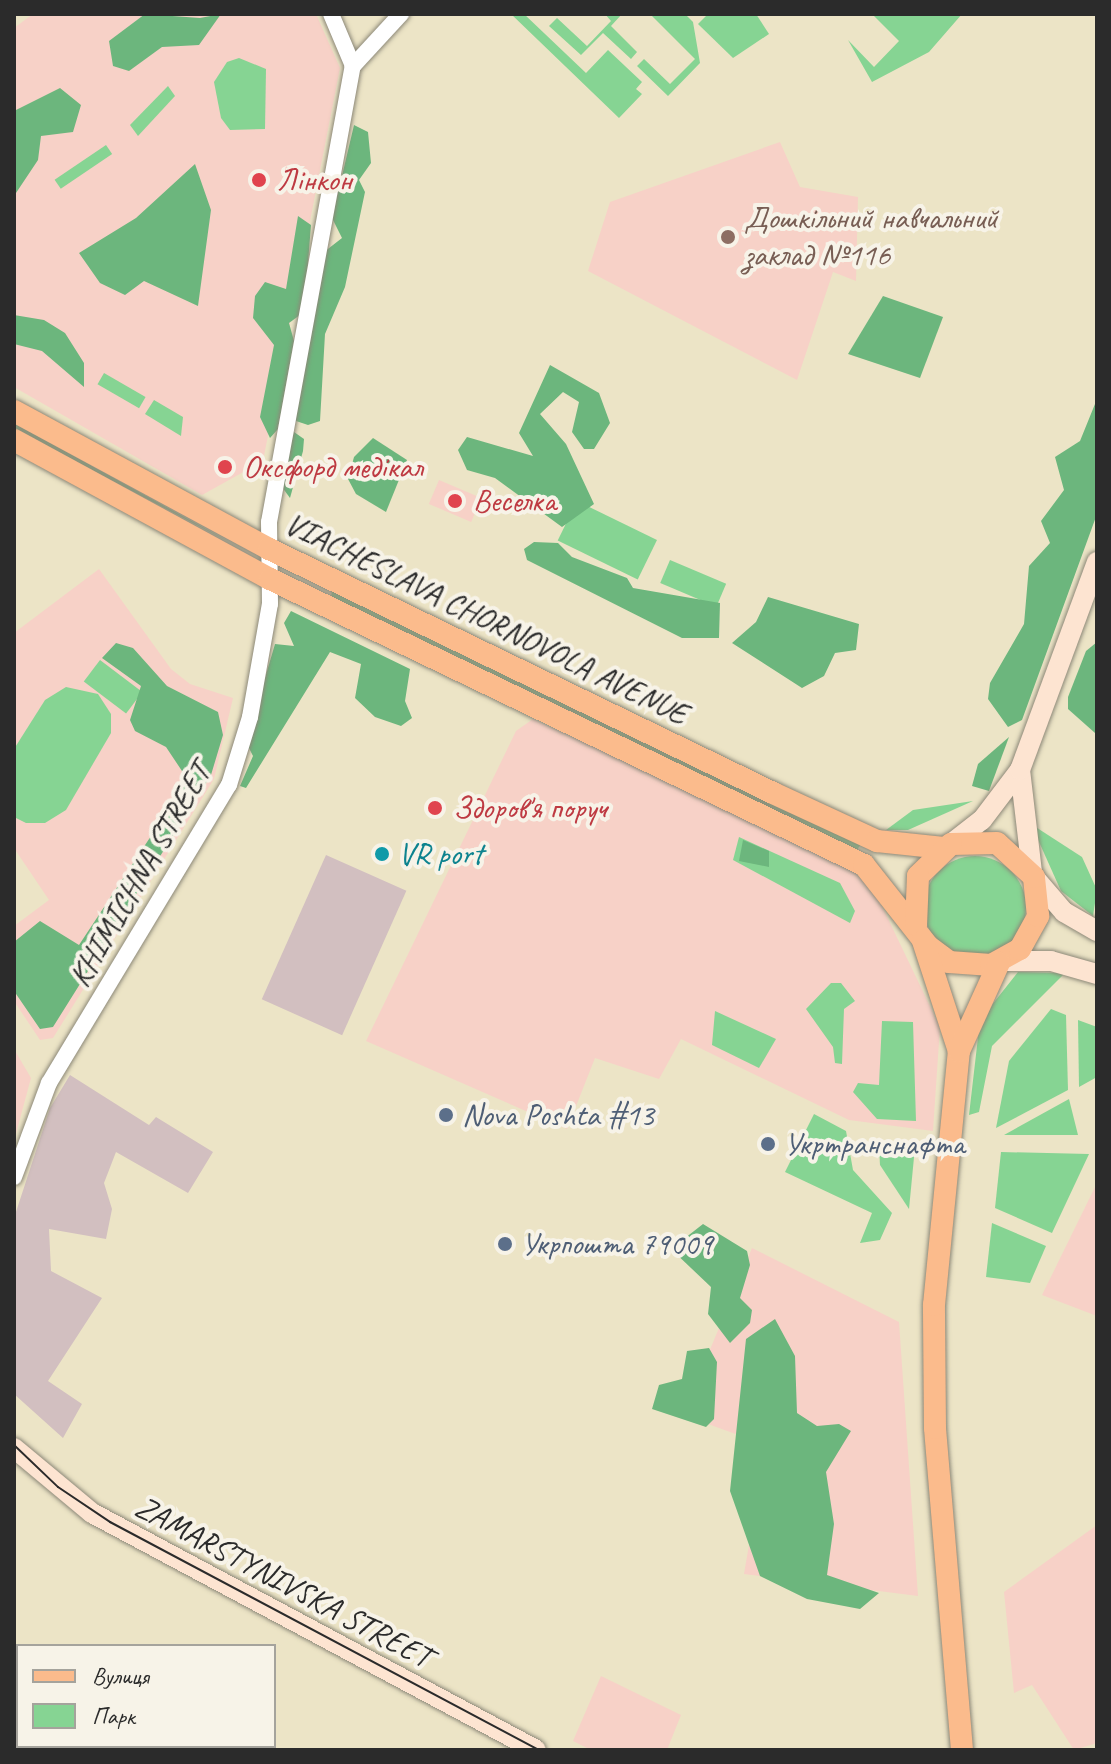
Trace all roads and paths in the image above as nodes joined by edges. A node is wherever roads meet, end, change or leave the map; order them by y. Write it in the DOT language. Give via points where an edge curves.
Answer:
graph roads {
  1 [pos="331,14"];
  2 [pos="401,14"];
  3 [pos="353,66"];
  4 [pos="14,411"];
  5 [pos="14,440"];
  6 [pos="269,549"];
  7 [pos="1097,562"];
  8 [pos="270,579"];
  9 [pos="1020,770"];
  10 [pos="947,846"];
  11 [pos="1033,875"];
  12 [pos="1097,931"];
  13 [pos="919,932"];
  14 [pos="1002,962"];
  15 [pos="1097,974"];
  16 [pos="959,1051"];
  17 [pos="14,1177"];
  18 [pos="14,1448"];
  19 [pos="536,1750"];
  20 [pos="962,1750"];
  1 -- 3 [label="street"];
  2 -- 3 [label="street"];
  3 -- 6 [label="street, KHIMICHNA STREET"];
  4 -- 6 [label="main road, VIACHESLAVA CHORNOVOLA AVENUE"];
  5 -- 8 [label="main road, VIACHESLAVA CHORNOVOLA AVENUE"];
  6 -- 8 [label="street, KHIMICHNA STREET"];
  6 -- 10 [label="main road, VIACHESLAVA CHORNOVOLA AVENUE" via="877,841"];
  7 -- 9 [label="main road"];
  8 -- 13 [label="main road, VIACHESLAVA CHORNOVOLA AVENUE" via="864,865"];
  8 -- 17 [label="street, KHIMICHNA STREET" via="250,717 229,785 49,1083"];
  9 -- 10 [label="main road" via="993,808"];
  9 -- 11 [label="main road"];
  10 -- 11 [label="main road, VIACHESLAVA CHORNOVOLA AVENUE" via="997,843"];
  10 -- 13 [label="main road" via="918,876"];
  11 -- 12 [label="main road, VIACHESLAVA CHORNOVOLA AVENUE" via="1064,912"];
  11 -- 14 [label="main road" via="1036,925"];
  13 -- 14 [label="main road, VIACHESLAVA CHORNOVOLA AVENUE" via="957,965"];
  13 -- 16 [label="main road"];
  14 -- 15 [label="main road, VIACHESLAVA CHORNOVOLA AVENUE" via="1051,961"];
  14 -- 16 [label="main road"];
  16 -- 20 [label="main road" via="935,1366"];
  18 -- 19 [label="main road, ZAMARSTYNIVSKA STREET" via="92,1513"];
}
